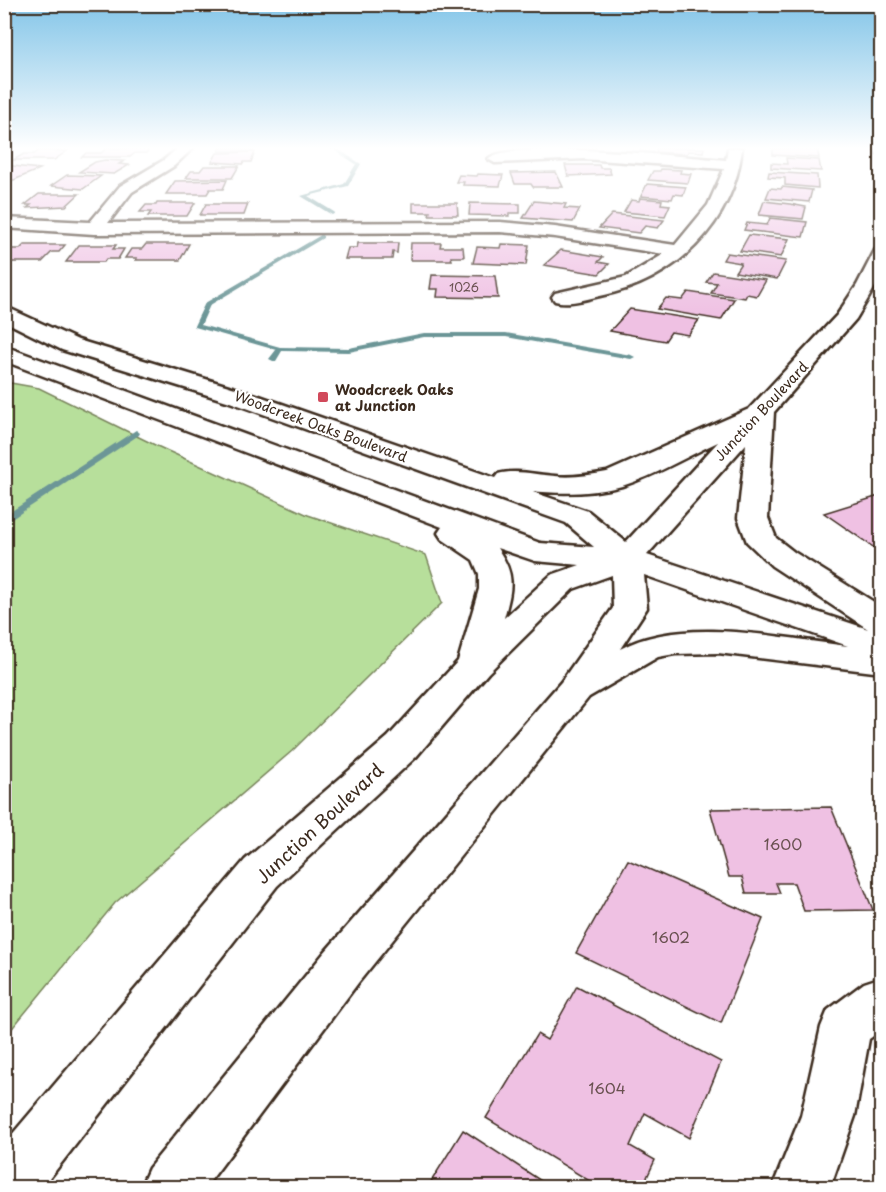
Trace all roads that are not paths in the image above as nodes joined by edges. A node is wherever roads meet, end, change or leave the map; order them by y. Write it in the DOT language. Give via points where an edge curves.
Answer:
graph roads {
  1 [pos="114,204"];
  2 [pos="716,204"];
  3 [pos="4,223"];
  4 [pos="94,229"];
  5 [pos="679,251"];
  6 [pos="882,254"];
  7 [pos="562,297"];
  8 [pos="4,312"];
  9 [pos="4,352"];
  10 [pos="762,412"];
  11 [pos="459,476"];
  12 [pos="413,507"];
  13 [pos="627,559"];
  14 [pos="882,622"];
  15 [pos="882,645"];
  16 [pos="882,661"];
  17 [pos="475,665"];
  18 [pos="574,691"];
  19 [pos="882,999"];
  20 [pos="5,1188"];
  21 [pos="169,1188"];
  22 [pos="801,1188"];
  1 -- 4 [label="main road"];
  2 -- 5 [label="main road"];
  3 -- 4 [label="main road"];
  4 -- 5 [label="main road" via="500,227"];
  5 -- 7 [label="main road" via="642,278"];
  6 -- 10 [label="main road, Junction Boulevard" via="845,319"];
  8 -- 11 [label="main road, Woodcreek Oaks Boulevard" via="70,345 236,396"];
  9 -- 12 [label="main road, Woodcreek Oaks Boulevard"];
  10 -- 11 [label="main road" via="614,479 558,485"];
  10 -- 13 [label="main road, Junction Boulevard"];
  10 -- 14 [label="main road" via="753,518 762,542"];
  11 -- 13 [label="main road, Woodcreek Oaks Boulevard" via="577,517"];
  12 -- 13 [label="main road, Woodcreek Oaks Boulevard" via="535,552"];
  12 -- 17 [label="main road" via="486,555 495,574 495,589"];
  13 -- 15 [label="main road, Woodcreek Oaks Boulevard"];
  13 -- 17 [label="main road, Junction Boulevard" via="562,582"];
  13 -- 18 [label="main road" via="630,608"];
  16 -- 18 [label="main road" via="718,642 675,643 648,648"];
  17 -- 20 [label="main road, Junction Boulevard" via="402,747 261,873"];
  18 -- 21 [label="main road" via="341,968"];
  19 -- 22 [label="main road" via="846,1027 828,1116"];
}
